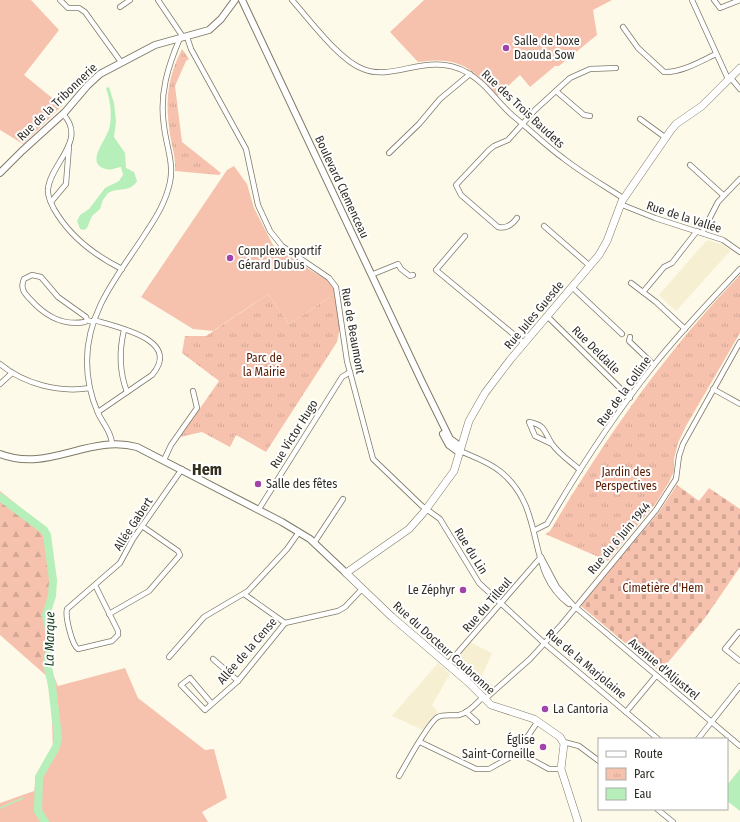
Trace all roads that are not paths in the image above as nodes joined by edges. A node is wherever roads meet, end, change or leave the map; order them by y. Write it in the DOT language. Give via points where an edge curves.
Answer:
graph roads {
  1 [pos="60,0"];
  2 [pos="130,0"];
  3 [pos="236,0"];
  4 [pos="242,0"];
  5 [pos="292,0"];
  6 [pos="692,0"];
  7 [pos="714,0"];
  8 [pos="740,0"];
  9 [pos="160,1"];
  10 [pos="120,7"];
  11 [pos="623,27"];
  12 [pos="182,38"];
  13 [pos="716,54"];
  14 [pos="121,62"];
  15 [pos="616,68"];
  16 [pos="740,68"];
  17 [pos="470,74"];
  18 [pos="729,78"];
  19 [pos="740,89"];
  20 [pos="556,91"];
  21 [pos="63,114"];
  22 [pos="590,116"];
  23 [pos="640,119"];
  24 [pos="523,124"];
  25 [pos="666,138"];
  26 [pos="69,144"];
  27 [pos="389,153"];
  28 [pos="690,165"];
  29 [pos="0,173"];
  30 [pos="740,179"];
  31 [pos="723,195"];
  32 [pos="622,201"];
  33 [pos="51,202"];
  34 [pos="517,218"];
  35 [pos="544,226"];
  36 [pos="697,232"];
  37 [pos="702,233"];
  38 [pos="465,236"];
  39 [pos="740,252"];
  40 [pos="590,266"];
  41 [pos="122,269"];
  42 [pos="740,269"];
  43 [pos="371,275"];
  44 [pos="413,275"];
  45 [pos="631,283"];
  46 [pos="572,288"];
  47 [pos="643,292"];
  48 [pos="547,316"];
  49 [pos="87,320"];
  50 [pos="93,321"];
  51 [pos="685,329"];
  52 [pos="124,330"];
  53 [pos="622,334"];
  54 [pos="630,337"];
  55 [pos="740,342"];
  56 [pos="524,343"];
  57 [pos="0,364"];
  58 [pos="654,365"];
  59 [pos="350,372"];
  60 [pos="12,373"];
  61 [pos="0,384"];
  62 [pos="90,388"];
  63 [pos="713,389"];
  64 [pos="128,392"];
  65 [pos="194,392"];
  66 [pos="630,398"];
  67 [pos="740,404"];
  68 [pos="98,412"];
  69 [pos="112,443"];
  70 [pos="552,444"];
  71 [pos="460,451"];
  72 [pos="0,454"];
  73 [pos="164,460"];
  74 [pos="182,469"];
  75 [pos="580,470"];
  76 [pos="343,499"];
  77 [pos="259,509"];
  78 [pos="426,509"];
  79 [pos="142,526"];
  80 [pos="535,530"];
  81 [pos="299,532"];
  82 [pos="314,543"];
  83 [pos="541,557"];
  84 [pos="346,573"];
  85 [pos="95,585"];
  86 [pos="362,589"];
  87 [pos="244,594"];
  88 [pos="501,603"];
  89 [pos="576,608"];
  90 [pos="109,614"];
  91 [pos="285,622"];
  92 [pos="739,632"];
  93 [pos="544,643"];
  94 [pos="169,657"];
  95 [pos="213,659"];
  96 [pos="740,661"];
  97 [pos="447,665"];
  98 [pos="656,676"];
  99 [pos="238,681"];
  100 [pos="740,686"];
  101 [pos="485,699"];
  102 [pos="212,704"];
  103 [pos="466,712"];
  104 [pos="626,712"];
  105 [pos="538,721"];
  106 [pos="477,722"];
  107 [pos="711,722"];
  108 [pos="657,738"];
  109 [pos="699,738"];
  110 [pos="420,742"];
  111 [pos="564,742"];
  112 [pos="740,746"];
  113 [pos="518,752"];
  114 [pos="598,760"];
  115 [pos="561,769"];
  116 [pos="399,776"];
  117 [pos="658,810"];
  118 [pos="578,822"];
  119 [pos="673,822"];
  1 -- 14 [label="street" via="68,8 77,7 85,12"];
  2 -- 10 [label="street"];
  3 -- 12 [label="street, Rue de la Tribonnerie" via="214,26 204,33"];
  4 -- 43 [label="street, Boulevard Clemenceau"];
  5 -- 17 [label="street, Rue des Trois Baudets" via="341,54 364,70 377,72 441,64"];
  6 -- 13 [label="street"];
  7 -- 8 [label="street" via="720,8"];
  9 -- 12 [label="street, Rue de Beaumont"];
  11 -- 13 [label="street" via="638,48 664,72 679,69"];
  12 -- 14 [label="street, Rue de la Tribonnerie" via="155,45"];
  12 -- 41 [label="street" via="167,70 163,99 164,125 171,164 169,188 160,211"];
  12 -- 59 [label="street, Rue de Beaumont" via="191,49 246,149 258,205 270,231 282,246 335,284"];
  13 -- 18 [label="street"];
  14 -- 21 [label="street, Rue de la Tribonnerie" via="95,78"];
  15 -- 20 [label="street" via="595,68 580,72"];
  16 -- 18 [label="main road, Rue Jules Guesde"];
  17 -- 24 [label="street, Rue des Trois Baudets"];
  17 -- 27 [label="street, Rue des Trois Baudets" via="440,99"];
  18 -- 19 [label="street"];
  18 -- 25 [label="main road, Rue Jules Guesde" via="699,108 676,124"];
  20 -- 22 [label="street" via="584,115"];
  20 -- 24 [label="street"];
  21 -- 26 [label="street" via="71,130"];
  21 -- 29 [label="street, Rue de la Tribonnerie"];
  23 -- 25 [label="street"];
  24 -- 32 [label="street, Rue des Trois Baudets" via="563,159"];
  24 -- 34 [label="street" via="508,140 489,150 456,186 461,195 498,227 513,224"];
  25 -- 32 [label="main road, Rue Jules Guesde"];
  26 -- 33 [label="street" via="66,184"];
  26 -- 33 [label="street" via="48,185"];
  28 -- 31 [label="street"];
  30 -- 31 [label="street"];
  31 -- 37 [label="street"];
  32 -- 36 [label="street, Rue de la Vallée" via="651,217"];
  32 -- 40 [label="main road, Rue Jules Guesde" via="605,246"];
  33 -- 41 [label="street" via="65,226 78,240"];
  35 -- 40 [label="street"];
  36 -- 37 [label="street, Rue de la Vallée"];
  36 -- 47 [label="street" via="672,263 664,267"];
  37 -- 39 [label="street, Rue de la Vallée" via="727,242"];
  38 -- 56 [label="street" via="436,270"];
  40 -- 46 [label="main road, Rue Jules Guesde"];
  41 -- 50 [label="street" via="102,300"];
  42 -- 51 [label="street, Rue de la Colline"];
  43 -- 44 [label="street" via="398,264 406,273"];
  43 -- 71 [label="street, Boulevard Clemenceau" via="422,382 447,442"];
  45 -- 47 [label="street"];
  46 -- 48 [label="main road, Rue Jules Guesde"];
  46 -- 53 [label="street"];
  47 -- 51 [label="street"];
  48 -- 56 [label="main road, Rue Jules Guesde"];
  48 -- 66 [label="street, Rue Deldalle"];
  49 -- 49 [label="street" via="58,297 39,276 32,275 24,280 24,292 40,311 71,324"];
  49 -- 50 [label="street"];
  50 -- 52 [label="street"];
  50 -- 62 [label="street" via="87,351"];
  51 -- 58 [label="street, Rue de la Colline"];
  52 -- 64 [label="street" via="120,356 122,377"];
  52 -- 64 [label="street" via="152,341 159,357 158,367 152,375"];
  54 -- 58 [label="street" via="629,341"];
  55 -- 63 [label="street, Rue du 6 Juin 1944"];
  56 -- 71 [label="main road, Rue Jules Guesde" via="479,403"];
  57 -- 60 [label="street"];
  58 -- 66 [label="street, Rue de la Colline"];
  59 -- 77 [label="street, Rue Victor Hugo" via="342,377"];
  59 -- 78 [label="street, Rue de Beaumont" via="372,457"];
  60 -- 61 [label="street"];
  60 -- 62 [label="street" via="50,387 74,390"];
  62 -- 68 [label="street"];
  63 -- 67 [label="street"];
  63 -- 89 [label="street, Rue du 6 Juin 1944" via="681,447 674,483 656,510"];
  64 -- 68 [label="street"];
  65 -- 73 [label="street" via="197,408 171,445"];
  66 -- 75 [label="street, Rue de la Colline"];
  68 -- 69 [label="street"];
  69 -- 72 [label="street" via="46,459 18,458"];
  69 -- 73 [label="street" via="137,446"];
  70 -- 70 [label="street" via="542,428 536,423 529,422 535,436"];
  70 -- 75 [label="street"];
  71 -- 78 [label="main road, Rue Jules Guesde" via="452,474"];
  71 -- 80 [label="street, Avenue d'Aljustrel" via="490,465 511,482 526,504"];
  73 -- 74 [label="street"];
  74 -- 77 [label="street"];
  74 -- 79 [label="street, Allée Gabert"];
  75 -- 80 [label="street, Rue de la Colline" via="547,524"];
  76 -- 82 [label="street"];
  77 -- 81 [label="street"];
  78 -- 84 [label="main road, Rue Jules Guesde" via="409,529"];
  78 -- 88 [label="street, Rue du Lin" via="440,520 479,583"];
  79 -- 85 [label="street, Allée Gabert" via="120,563"];
  79 -- 90 [label="street" via="180,555 151,589"];
  80 -- 83 [label="street, Avenue d'Aljustrel"];
  81 -- 82 [label="street"];
  81 -- 87 [label="street" via="287,549"];
  82 -- 84 [label="street"];
  83 -- 88 [label="street, Rue du Tilleul"];
  83 -- 89 [label="street, Avenue d'Aljustrel" via="544,572 552,587 562,599"];
  84 -- 86 [label="main road, Rue du Docteur Coubronne"];
  85 -- 90 [label="street, Allée Gabert"];
  85 -- 90 [label="street, Allée Gabert" via="66,611 75,647 81,649 116,639 118,631"];
  86 -- 91 [label="street, Allée de la Cense" via="338,611"];
  86 -- 97 [label="main road, Rue du Docteur Coubronne"];
  87 -- 91 [label="street"];
  87 -- 94 [label="street" via="204,617"];
  88 -- 93 [label="street, Rue de la Marjolaine"];
  88 -- 97 [label="street, Rue du Tilleul"];
  89 -- 93 [label="street, Rue du 6 Juin 1944"];
  89 -- 98 [label="street, Avenue d'Aljustrel"];
  91 -- 99 [label="street, Allée de la Cense"];
  92 -- 96 [label="street" via="726,648"];
  93 -- 101 [label="street, Rue du 6 Juin 1944"];
  93 -- 104 [label="street, Rue de la Marjolaine"];
  95 -- 99 [label="street"];
  97 -- 101 [label="main road, Rue du Docteur Coubronne"];
  98 -- 104 [label="street"];
  98 -- 107 [label="street, Avenue d'Aljustrel"];
  99 -- 102 [label="street, Allée de la Cense"];
  100 -- 107 [label="street"];
  101 -- 103 [label="street, Rue du 6 Juin 1944" via="481,699"];
  101 -- 105 [label="main road, Rue du Docteur Coubronne" via="499,709"];
  102 -- 102 [label="street" via="190,678 181,685 204,710"];
  103 -- 106 [label="street"];
  103 -- 110 [label="street" via="438,717"];
  104 -- 108 [label="street, Rue de la Marjolaine"];
  105 -- 111 [label="main road, Rue du Docteur Coubronne"];
  105 -- 113 [label="street"];
  107 -- 109 [label="street"];
  107 -- 112 [label="street, Avenue d'Aljustrel"];
  110 -- 113 [label="street" via="481,770 491,768"];
  110 -- 116 [label="street"];
  111 -- 114 [label="street" via="579,746"];
  111 -- 115 [label="main road"];
  113 -- 115 [label="street" via="549,769"];
  115 -- 118 [label="main road"];
  117 -- 119 [label="street"];
}
